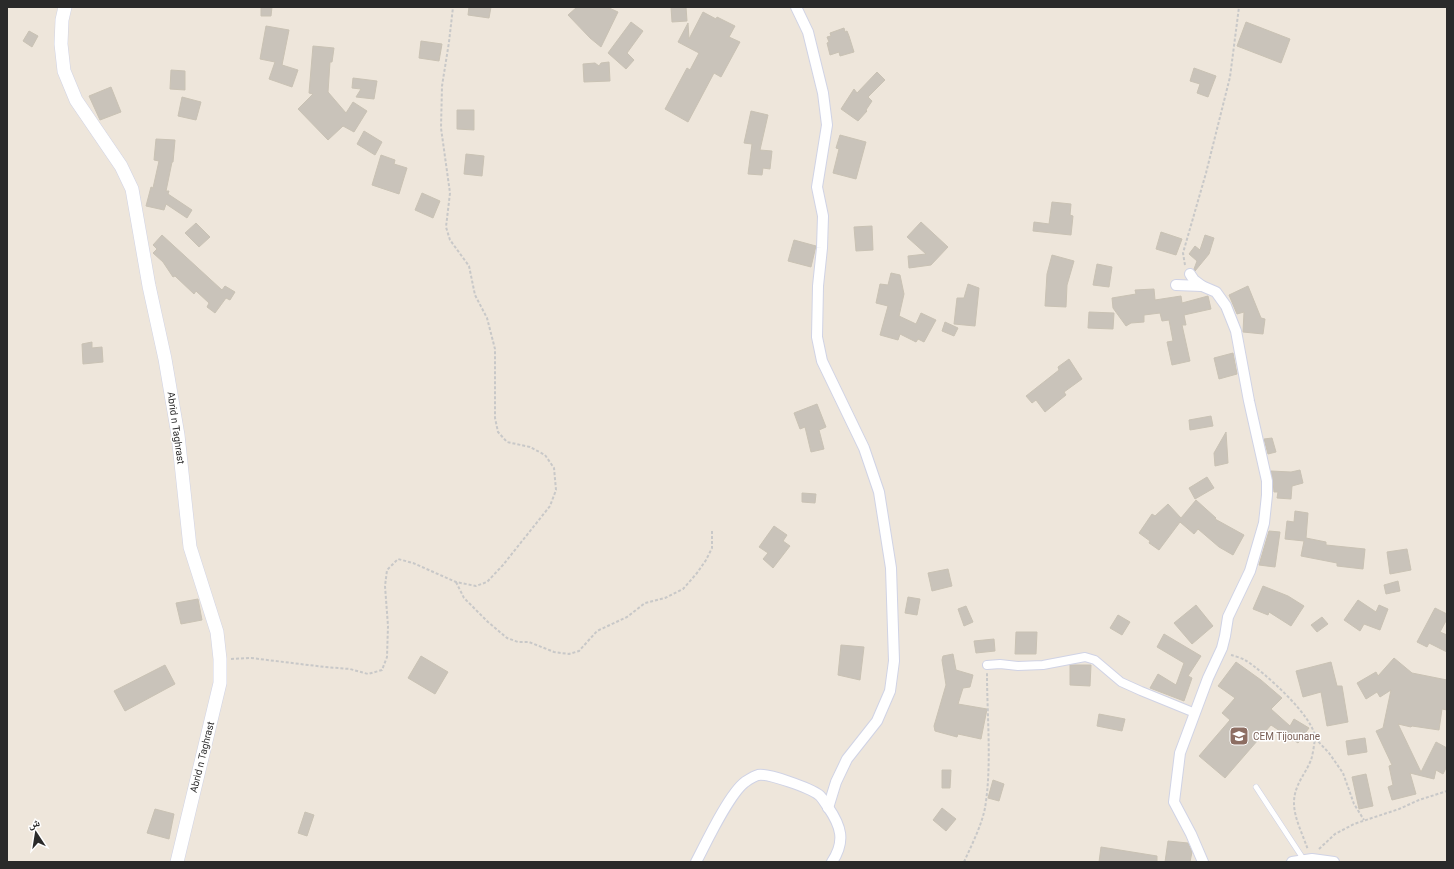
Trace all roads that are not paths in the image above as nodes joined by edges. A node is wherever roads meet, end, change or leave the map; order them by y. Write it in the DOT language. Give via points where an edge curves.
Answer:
graph roads {
  1 [pos="65,7"];
  2 [pos="796,7"];
  3 [pos="1190,274"];
  4 [pos="1176,285"];
  5 [pos="1202,286"];
  6 [pos="987,665"];
  7 [pos="1195,713"];
  8 [pos="1256,788"];
  9 [pos="828,808"];
  10 [pos="1308,860"];
  11 [pos="177,862"];
  12 [pos="696,862"];
  13 [pos="832,862"];
  14 [pos="1203,862"];
  15 [pos="1292,862"];
  16 [pos="1334,862"];
  1 -- 11 [label="street, Abrid n Taghrast" via="61,44 64,71 76,100 121,166 132,189 178,435 190,547 217,632 220,683"];
  2 -- 9 [label="street" via="808,32 823,93 827,125 817,187 823,216 817,336 822,360 864,448 879,492 890,568 894,662 890,691 877,721 847,759"];
  3 -- 5 [label="street"];
  4 -- 5 [label="street"];
  5 -- 7 [label="street" via="1216,292 1226,306 1236,331 1248,401 1267,481 1267,495 1264,522 1250,571 1228,617 1222,648"];
  6 -- 7 [label="street" via="1043,665 1085,657 1095,660 1121,682"];
  7 -- 14 [label="street" via="1180,753 1174,802"];
  8 -- 10 [label="lane"];
  9 -- 12 [label="street" via="819,795 789,782 759,775 744,783 733,796"];
  9 -- 13 [label="street" via="839,823 841,839"];
  10 -- 15 [label="street"];
  10 -- 16 [label="street"];
}
